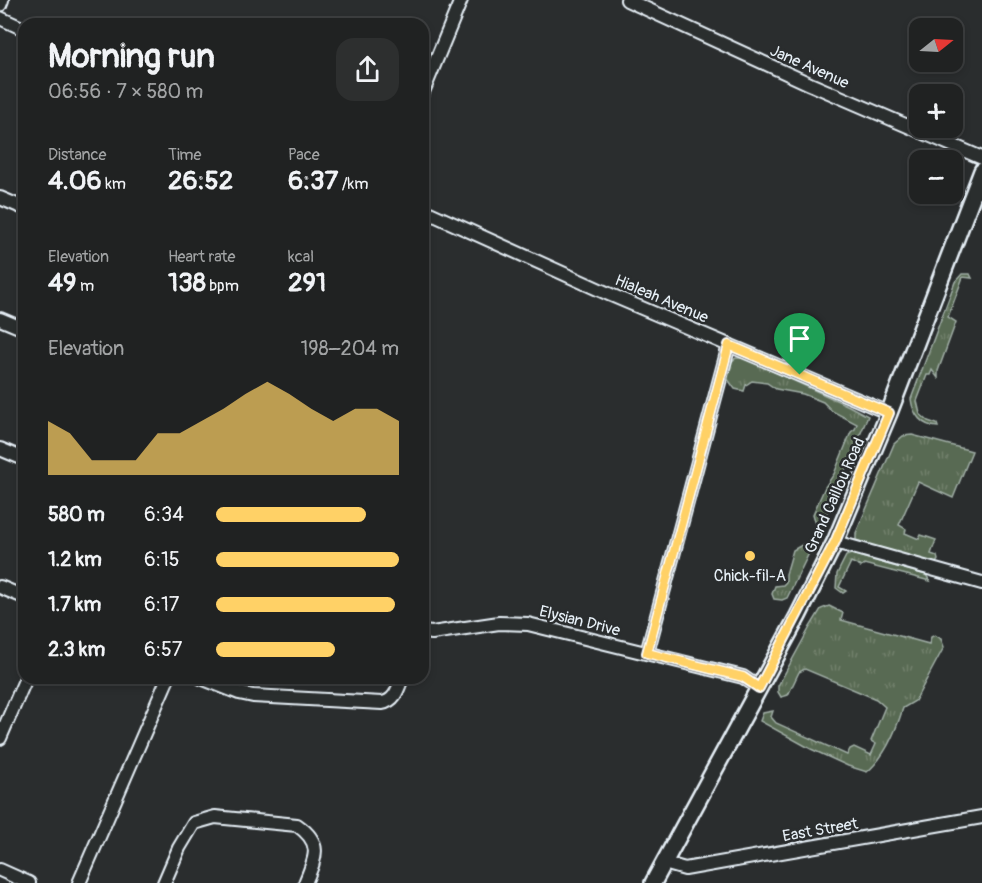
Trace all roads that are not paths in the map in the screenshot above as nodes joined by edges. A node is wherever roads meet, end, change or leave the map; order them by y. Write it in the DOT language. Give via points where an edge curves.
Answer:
graph roads {
  1 [pos="2,0"];
  2 [pos="461,0"];
  3 [pos="627,0"];
  4 [pos="0,5"];
  5 [pos="0,18"];
  6 [pos="18,26"];
  7 [pos="429,77"];
  8 [pos="982,158"];
  9 [pos="982,171"];
  10 [pos="0,198"];
  11 [pos="18,206"];
  12 [pos="429,213"];
  13 [pos="0,319"];
  14 [pos="18,326"];
  15 [pos="729,345"];
  16 [pos="889,413"];
  17 [pos="0,449"];
  18 [pos="18,456"];
  19 [pos="835,542"];
  20 [pos="982,583"];
  21 [pos="0,587"];
  22 [pos="18,594"];
  23 [pos="429,631"];
  24 [pos="647,653"];
  25 [pos="23,684"];
  26 [pos="165,684"];
  27 [pos="216,684"];
  28 [pos="399,684"];
  29 [pos="759,688"];
  30 [pos="1,733"];
  31 [pos="982,817"];
  32 [pos="664,863"];
  33 [pos="0,870"];
  34 [pos="29,883"];
  35 [pos="79,883"];
  36 [pos="164,883"];
  37 [pos="305,883"];
  38 [pos="653,883"];
  1 -- 4 [label="street"];
  2 -- 7 [label="street"];
  3 -- 8 [label="street, Jane Avenue"];
  5 -- 6 [label="street"];
  9 -- 16 [label="main road, Grand Caillou Road"];
  10 -- 11 [label="street"];
  12 -- 15 [label="street, Hialeah Avenue"];
  13 -- 14 [label="street"];
  15 -- 16 [label="street, Hialeah Avenue"];
  15 -- 24 [label="street"];
  16 -- 19 [label="main road, Grand Caillou Road"];
  17 -- 18 [label="street"];
  19 -- 20 [label="street"];
  19 -- 29 [label="main road, Grand Caillou Road"];
  21 -- 22 [label="street"];
  23 -- 24 [label="street, Elysian Drive" via="528,624"];
  24 -- 29 [label="street, Elysian Drive" via="743,677"];
  25 -- 30 [label="street"];
  26 -- 35 [label="street"];
  27 -- 28 [label="street" via="253,696 382,703 390,700"];
  29 -- 32 [label="main road, Grand Caillou Road"];
  31 -- 32 [label="street, East Street" via="686,869"];
  32 -- 38 [label="main road, Grand Caillou Road"];
  33 -- 34 [label="street"];
  36 -- 37 [label="street" via="194,823 215,817 292,823 306,831 316,853"];
}
